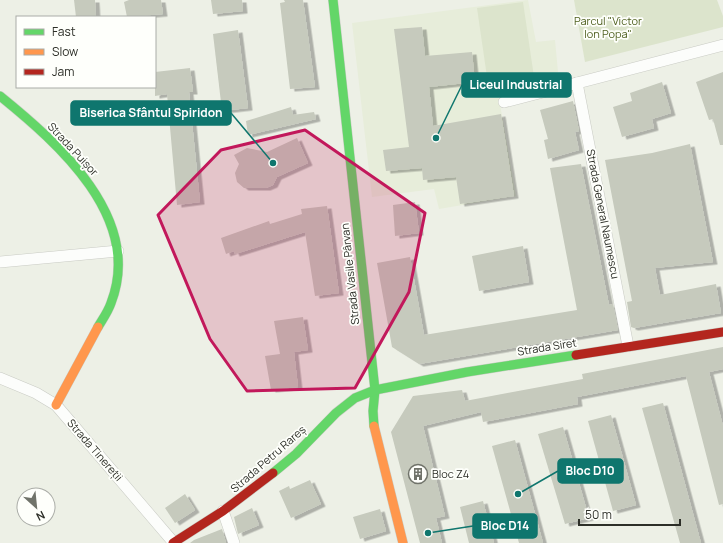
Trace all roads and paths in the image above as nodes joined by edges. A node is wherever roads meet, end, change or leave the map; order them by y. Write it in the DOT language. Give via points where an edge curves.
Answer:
graph roads {
  1 [pos="333,0"];
  2 [pos="723,45"];
  3 [pos="577,83"];
  4 [pos="0,96"];
  5 [pos="504,102"];
  6 [pos="118,251"];
  7 [pos="0,262"];
  8 [pos="723,332"];
  9 [pos="628,346"];
  10 [pos="0,378"];
  11 [pos="375,390"];
  12 [pos="56,405"];
  13 [pos="223,511"];
  14 [pos="173,543"];
  15 [pos="234,543"];
  16 [pos="404,543"];
  1 -- 11 [label="street, Strada Vasile Pârvan"];
  2 -- 3 [label="street"];
  3 -- 5 [label="street"];
  3 -- 9 [label="street, Strada General Naumescu"];
  4 -- 6 [label="street, Strada Puișor" via="81,171 108,214"];
  6 -- 7 [label="street"];
  6 -- 12 [label="street, Strada Puișor" via="117,287 111,303"];
  8 -- 9 [label="street, Strada Siret"];
  9 -- 11 [label="street, Strada Siret"];
  10 -- 12 [label="street, Strada Tinereții" via="36,393"];
  11 -- 13 [label="street, Strada Petru Rareș" via="355,398 336,413 296,454"];
  11 -- 16 [label="street, Strada Vasile Pârvan" via="375,432"];
  12 -- 14 [label="street, Strada Tinereții"];
  13 -- 14 [label="street, Strada Petru Rareș"];
  13 -- 15 [label="street"];
}
